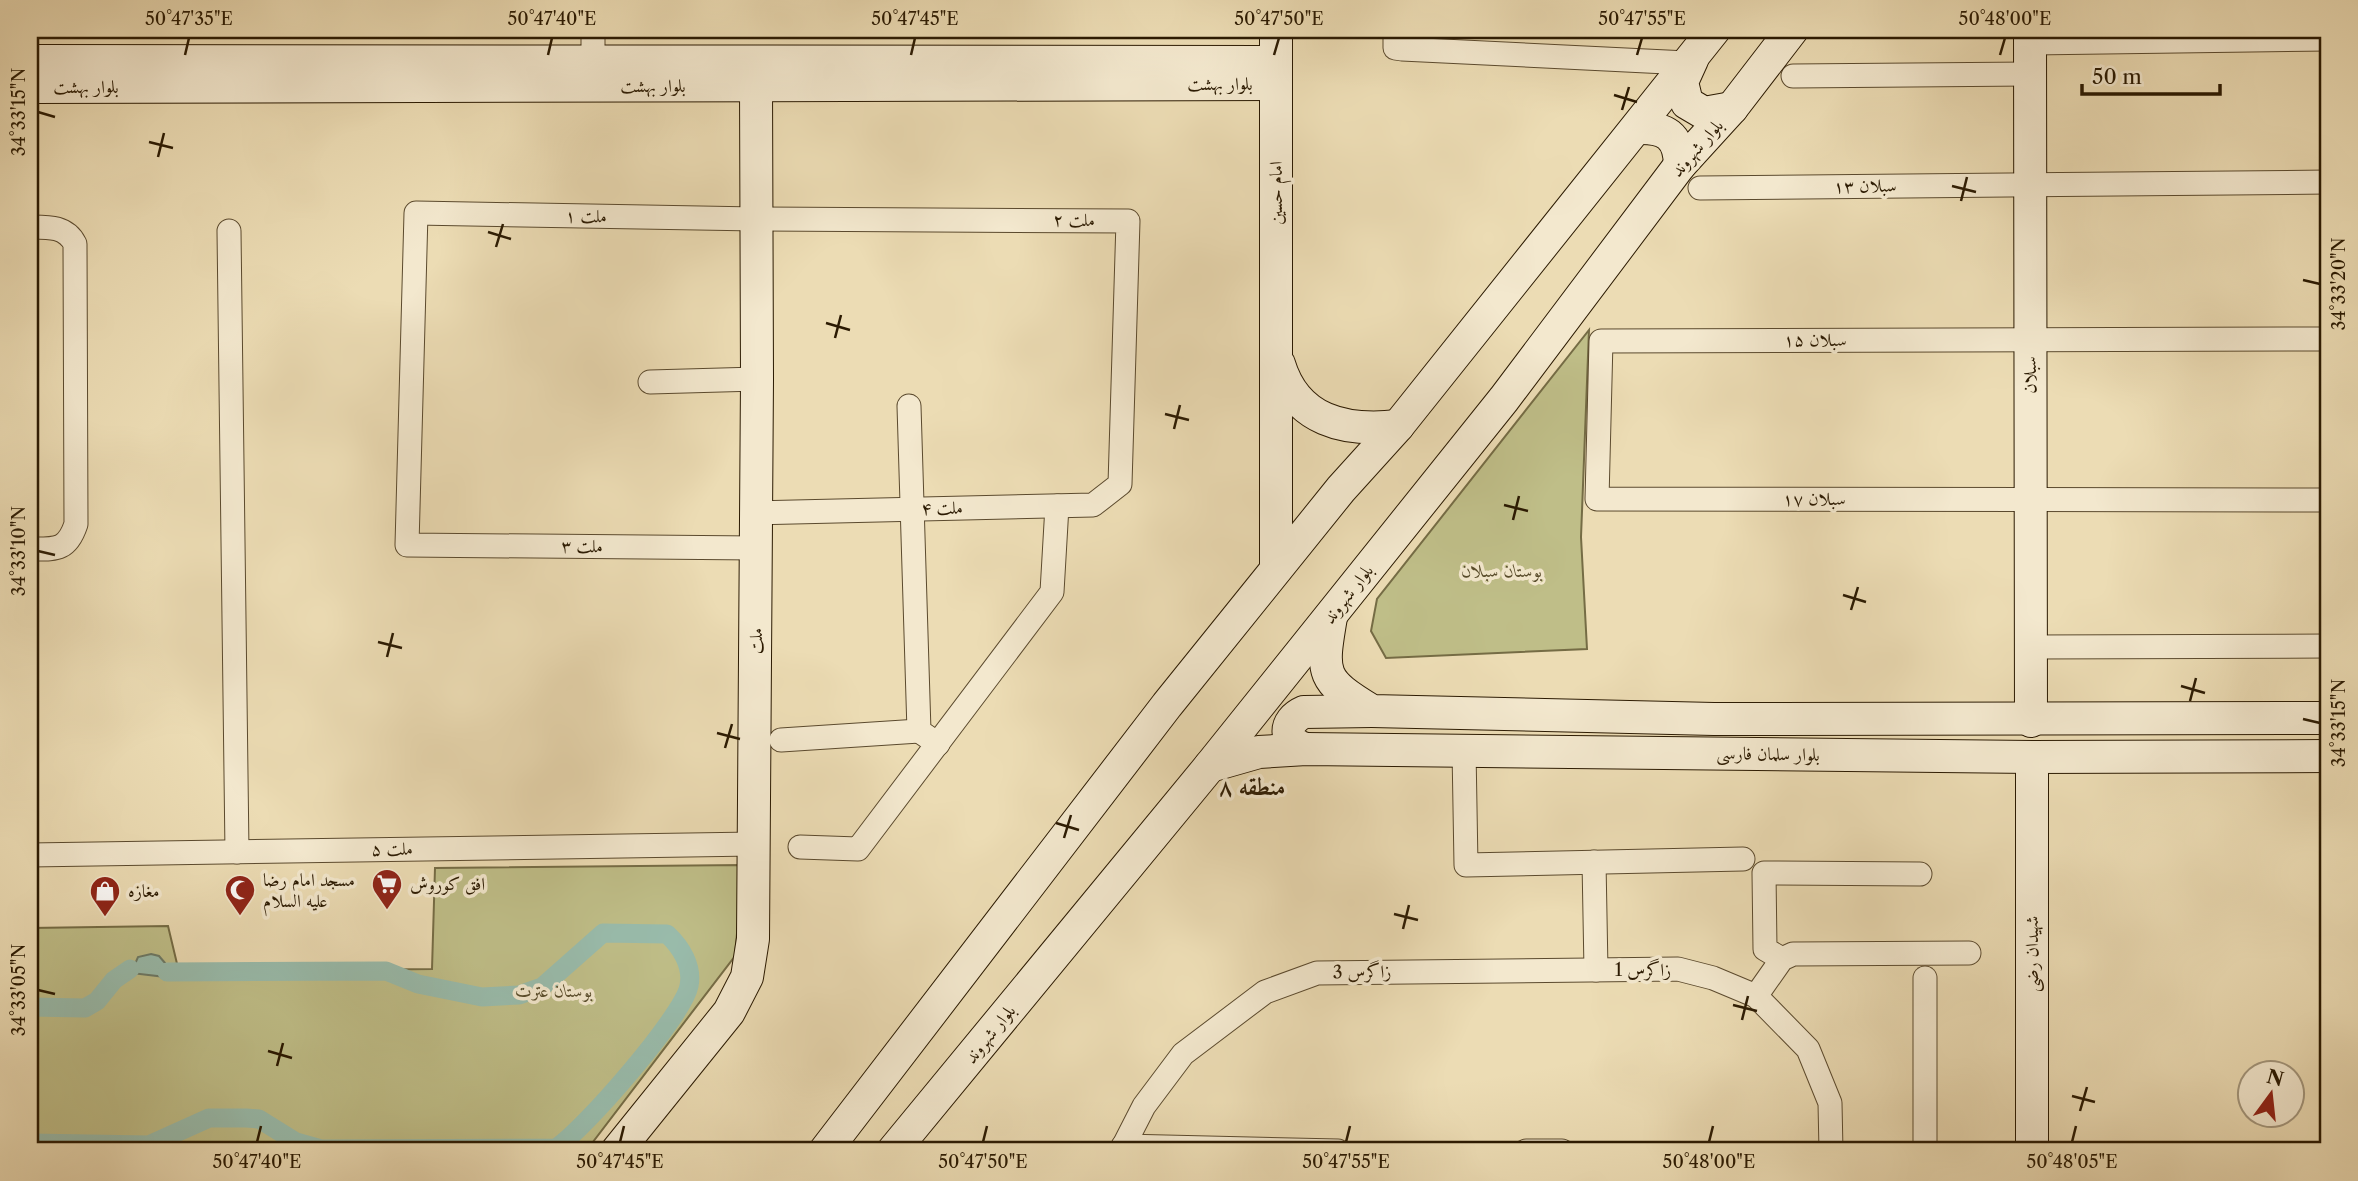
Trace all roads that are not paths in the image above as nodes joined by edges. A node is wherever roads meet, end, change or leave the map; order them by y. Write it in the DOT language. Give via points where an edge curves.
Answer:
graph roads {
  1 [pos="1276,30"];
  2 [pos="1714,30"];
  3 [pos="1791,30"];
  4 [pos="2030,36"];
  5 [pos="2328,39"];
  6 [pos="1398,40"];
  7 [pos="593,59"];
  8 [pos="1691,59"];
  9 [pos="30,61"];
  10 [pos="1276,73"];
  11 [pos="2029,75"];
  12 [pos="1793,76"];
  13 [pos="755,86"];
  14 [pos="30,87"];
  15 [pos="1732,108"];
  16 [pos="1637,128"];
  17 [pos="1690,176"];
  18 [pos="2328,182"];
  19 [pos="2030,184"];
  20 [pos="756,219"];
  21 [pos="30,227"];
  22 [pos="229,231"];
  23 [pos="2030,338"];
  24 [pos="2328,339"];
  25 [pos="1277,356"];
  26 [pos="758,379"];
  27 [pos="650,382"];
  28 [pos="909,406"];
  29 [pos="1398,426"];
  30 [pos="1120,484"];
  31 [pos="1597,499"];
  32 [pos="2031,499"];
  33 [pos="2328,499"];
  34 [pos="1057,506"];
  35 [pos="911,509"];
  36 [pos="756,513"];
  37 [pos="407,545"];
  38 [pos="756,548"];
  39 [pos="30,549"];
  40 [pos="1276,569"];
  41 [pos="1331,616"];
  42 [pos="2328,646"];
  43 [pos="2031,647"];
  44 [pos="1372,711"];
  45 [pos="2328,718"];
  46 [pos="2031,721"];
  47 [pos="928,737"];
  48 [pos="780,740"];
  49 [pos="1306,750"];
  50 [pos="1464,750"];
  51 [pos="2328,755"];
  52 [pos="2032,757"];
  53 [pos="1210,766"];
  54 [pos="754,844"];
  55 [pos="800,847"];
  56 [pos="237,852"];
  57 [pos="30,855"];
  58 [pos="1743,859"];
  59 [pos="1594,862"];
  60 [pos="1920,874"];
  61 [pos="1969,953"];
  62 [pos="1782,960"];
  63 [pos="1596,970"];
  64 [pos="1925,978"];
  65 [pos="1756,996"];
  66 [pos="1122,1149"];
  67 [pos="617,1151"];
  68 [pos="825,1151"];
  69 [pos="893,1151"];
  70 [pos="1338,1151"];
  71 [pos="1526,1151"];
  72 [pos="1562,1151"];
  73 [pos="1830,1151"];
  74 [pos="1925,1151"];
  75 [pos="2032,1151"];
  1 -- 10 [label="main road, امام حسین"];
  2 -- 8 [label="main road"];
  3 -- 15 [label="main road, بلوار شهروند"];
  4 -- 5 [label="street"];
  4 -- 11 [label="main road, سبلان"];
  6 -- 8 [label="street"];
  7 -- 9 [label="main road, بلوار بهشت"];
  7 -- 10 [label="main road, بلوار بهشت"];
  7 -- 13 [label="main road, بلوار بهشت"];
  7 -- 14 [label="main road, بلوار بهشت"];
  8 -- 15 [label="main road" via="1682,82 1687,103 1704,113"];
  8 -- 16 [label="main road"];
  10 -- 13 [label="main road, بلوار بهشت"];
  10 -- 25 [label="main road, امام حسین"];
  11 -- 12 [label="street"];
  11 -- 19 [label="main road, سبلان"];
  13 -- 20 [label="main road, ملت"];
  15 -- 17 [label="main road, بلوار شهروند"];
  16 -- 17 [label="main road" via="1656,127 1668,134"];
  16 -- 29 [label="main road"];
  17 -- 19 [label="street, سبلان ۱۳"];
  17 -- 41 [label="main road, بلوار شهروند"];
  18 -- 19 [label="street, سبلان ۱۳"];
  19 -- 23 [label="main road, سبلان"];
  20 -- 26 [label="main road, ملت"];
  20 -- 30 [label="street, ملت ۲" via="1128,221"];
  20 -- 37 [label="street, ملت ۱" via="416,213"];
  21 -- 39 [label="street" via="59,229 70,234 75,244 76,524 71,539 61,547"];
  22 -- 56 [label="street"];
  23 -- 24 [label="street, سبلان ۱۵"];
  23 -- 31 [label="street, سبلان ۱۵" via="1601,341"];
  23 -- 32 [label="main road, سبلان"];
  25 -- 29 [label="main road" via="1285,382 1301,404 1323,418 1349,427"];
  25 -- 40 [label="main road, امام حسین"];
  26 -- 27 [label="street"];
  26 -- 36 [label="main road, ملت"];
  28 -- 35 [label="street"];
  29 -- 40 [label="main road"];
  30 -- 34 [label="street, ملت ۴" via="1093,505"];
  31 -- 32 [label="street, سبلان ۱۷"];
  32 -- 33 [label="street, سبلان ۱۷"];
  32 -- 43 [label="main road, سبلان"];
  34 -- 35 [label="street, ملت ۴"];
  34 -- 47 [label="street" via="1052,592"];
  35 -- 36 [label="street, ملت ۴"];
  35 -- 47 [label="street"];
  36 -- 38 [label="main road, ملت"];
  37 -- 38 [label="street, ملت ۳"];
  38 -- 54 [label="main road, ملت"];
  40 -- 68 [label="main road"];
  41 -- 44 [label="main road" via="1324,661 1338,690"];
  41 -- 53 [label="main road, بلوار شهروند"];
  42 -- 43 [label="street"];
  43 -- 46 [label="main road, سبلان"];
  44 -- 46 [label="main road, بلوار سلمان فارسی"];
  44 -- 49 [label="main road, بلوار سلمان فارسی" via="1304,712 1294,717 1288,737"];
  45 -- 46 [label="main road, بلوار سلمان فارسی"];
  47 -- 48 [label="street"];
  47 -- 55 [label="street" via="858,849"];
  49 -- 50 [label="main road, بلوار سلمان فارسی"];
  49 -- 53 [label="main road, بلوار سلمان فارسی" via="1259,752"];
  50 -- 52 [label="main road, بلوار سلمان فارسی"];
  50 -- 59 [label="street" via="1466,865"];
  51 -- 52 [label="main road, بلوار سلمان فارسی"];
  52 -- 75 [label="main road, شهیدان رضی"];
  53 -- 69 [label="main road, بلوار شهروند"];
  54 -- 56 [label="street, ملت ۵"];
  54 -- 67 [label="main road, ملت" via="753,939 747,977 729,1012"];
  56 -- 57 [label="street, ملت ۵"];
  58 -- 59 [label="street"];
  59 -- 63 [label="street"];
  60 -- 62 [label="street" via="1764,873 1765,949"];
  61 -- 62 [label="street" via="1793,954"];
  62 -- 65 [label="street"];
  63 -- 65 [label="street, زاگرس 1" via="1678,969"];
  63 -- 66 [label="street, زاگرس 3" via="1317,973 1265,992 1183,1054 1144,1106"];
  64 -- 74 [label="street"];
  65 -- 73 [label="street, زاگرس 1" via="1808,1049 1830,1103"];
  66 -- 70 [label="street"];
  71 -- 72 [label="street"];
}
